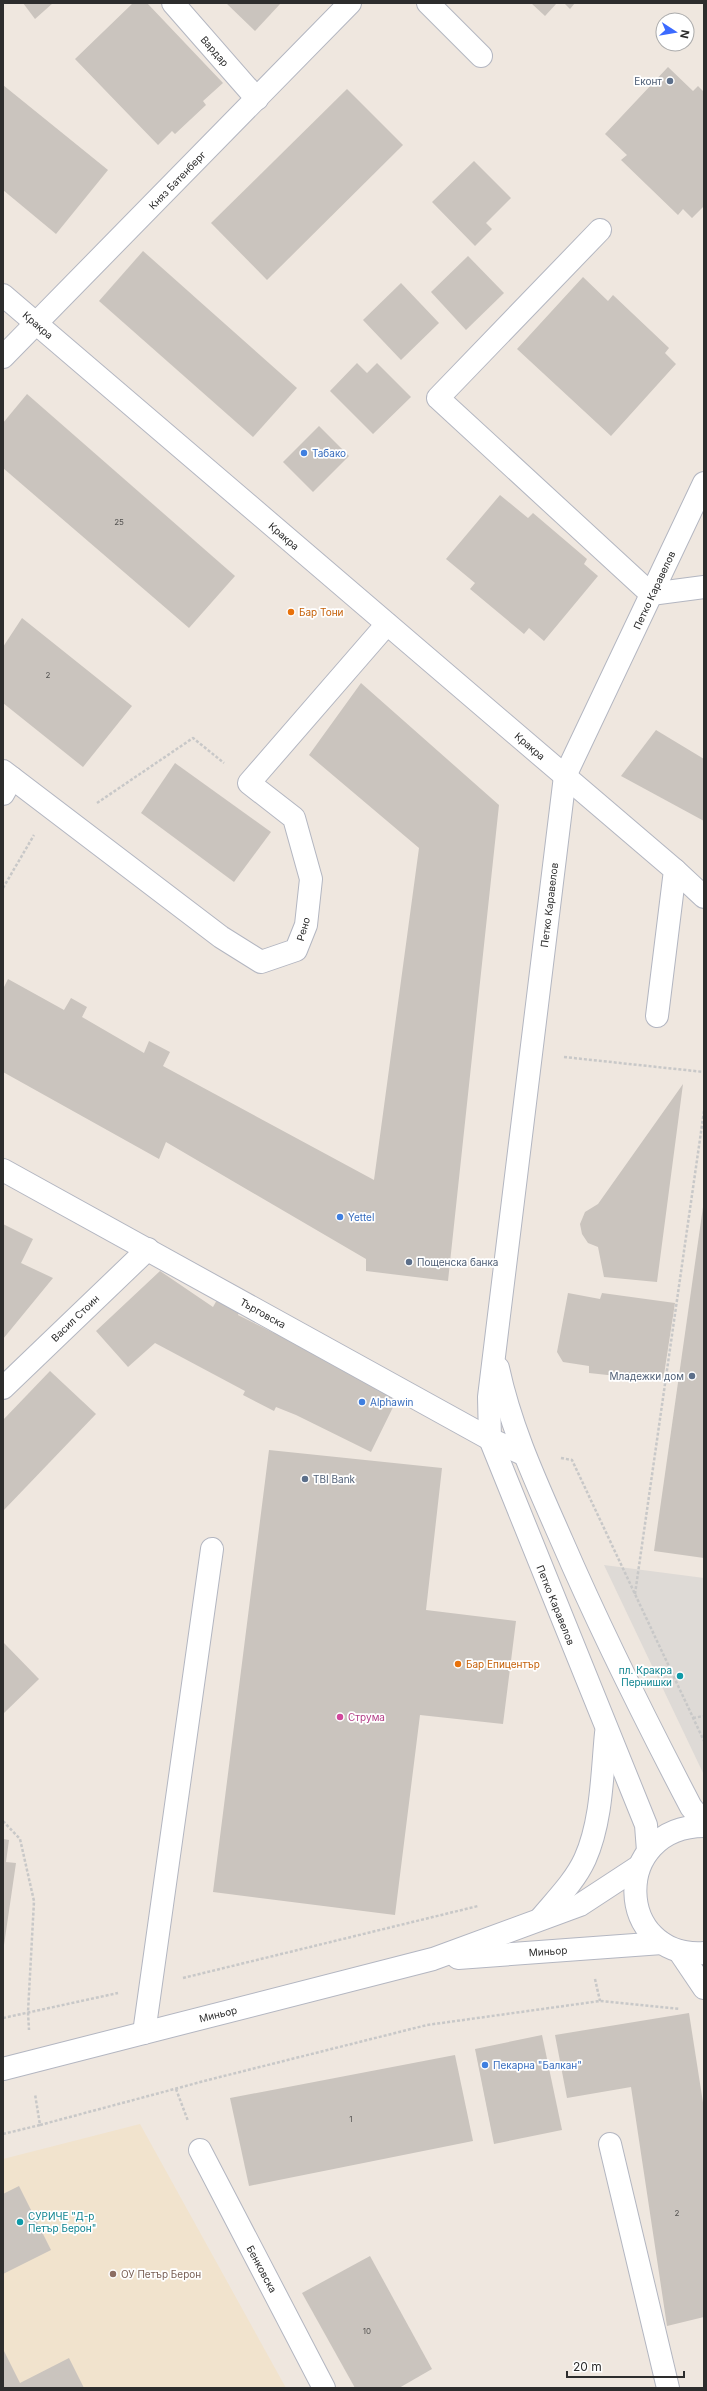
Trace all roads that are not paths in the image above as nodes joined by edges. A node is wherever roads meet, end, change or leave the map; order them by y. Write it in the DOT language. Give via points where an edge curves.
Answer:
graph roads {
  1 [pos="173,3"];
  2 [pos="350,3"];
  3 [pos="428,3"];
  4 [pos="481,56"];
  5 [pos="257,99"];
  6 [pos="600,230"];
  7 [pos="3,295"];
  8 [pos="36,324"];
  9 [pos="3,357"];
  10 [pos="704,483"];
  11 [pos="704,587"];
  12 [pos="651,594"];
  13 [pos="387,624"];
  14 [pos="565,776"];
  15 [pos="6,781"];
  16 [pos="675,870"];
  17 [pos="704,897"];
  18 [pos="657,1016"];
  19 [pos="3,1170"];
  20 [pos="148,1249"];
  21 [pos="495,1356"];
  22 [pos="3,1388"];
  23 [pos="490,1439"];
  24 [pos="523,1454"];
  25 [pos="212,1549"];
  26 [pos="606,1730"];
  27 [pos="704,1824"];
  28 [pos="643,1859"];
  29 [pos="540,1919"];
  30 [pos="671,1947"];
  31 [pos="704,1953"];
  32 [pos="433,1960"];
  33 [pos="704,1988"];
  34 [pos="144,2033"];
  35 [pos="3,2069"];
  36 [pos="610,2144"];
  37 [pos="200,2150"];
  38 [pos="324,2388"];
  39 [pos="668,2388"];
  1 -- 5 [label="main road, Вардар"];
  2 -- 5 [label="main road, Княз Батенберг"];
  3 -- 4 [label="main road"];
  5 -- 8 [label="main road, Княз Батенберг"];
  6 -- 12 [label="main road" via="438,398"];
  7 -- 8 [label="main road, Кракра"];
  8 -- 9 [label="main road, Княз Батенберг"];
  8 -- 13 [label="main road, Кракра"];
  10 -- 12 [label="main road, Петко Каравелов"];
  11 -- 12 [label="main road"];
  12 -- 14 [label="main road, Петко Каравелов"];
  13 -- 14 [label="main road, Кракра"];
  13 -- 15 [label="main road, Рено" via="249,783 294,818 311,879 306,925 296,950 261,962 221,937 50,807"];
  14 -- 16 [label="main road, Кракра"];
  14 -- 21 [label="main road, Петко Каравелов"];
  16 -- 17 [label="main road, Кракра"];
  16 -- 18 [label="main road"];
  19 -- 20 [label="main road, Търговска"];
  20 -- 22 [label="main road, Васил Стоин"];
  20 -- 23 [label="main road, Търговска"];
  21 -- 23 [label="main road, Петко Каравелов" via="489,1397"];
  21 -- 24 [label="main road, Петко Каравелов" via="506,1408"];
  23 -- 24 [label="main road, Търговска"];
  23 -- 26 [label="main road, Петко Каравелов"];
  24 -- 27 [label="main road, Петко Каравелов" via="623,1677 691,1807"];
  25 -- 34 [label="main road"];
  26 -- 28 [label="main road, Петко Каравелов" via="646,1826"];
  26 -- 29 [label="main road" via="598,1804 585,1860 558,1899"];
  27 -- 28 [label="main road, Миньор" via="668,1833"];
  28 -- 29 [label="main road, Миньор" via="580,1905"];
  28 -- 30 [label="main road, Петко Каравелов" via="635,1881 637,1909 643,1922"];
  29 -- 32 [label="main road, Миньор"];
  30 -- 31 [label="main road, Миньор"];
  30 -- 32 [label="main road, Миньор"];
  30 -- 33 [label="main road"];
  32 -- 34 [label="main road, Миньор"];
  34 -- 35 [label="main road, Миньор"];
  36 -- 39 [label="main road"];
  37 -- 38 [label="main road, Бенковска"];
}
